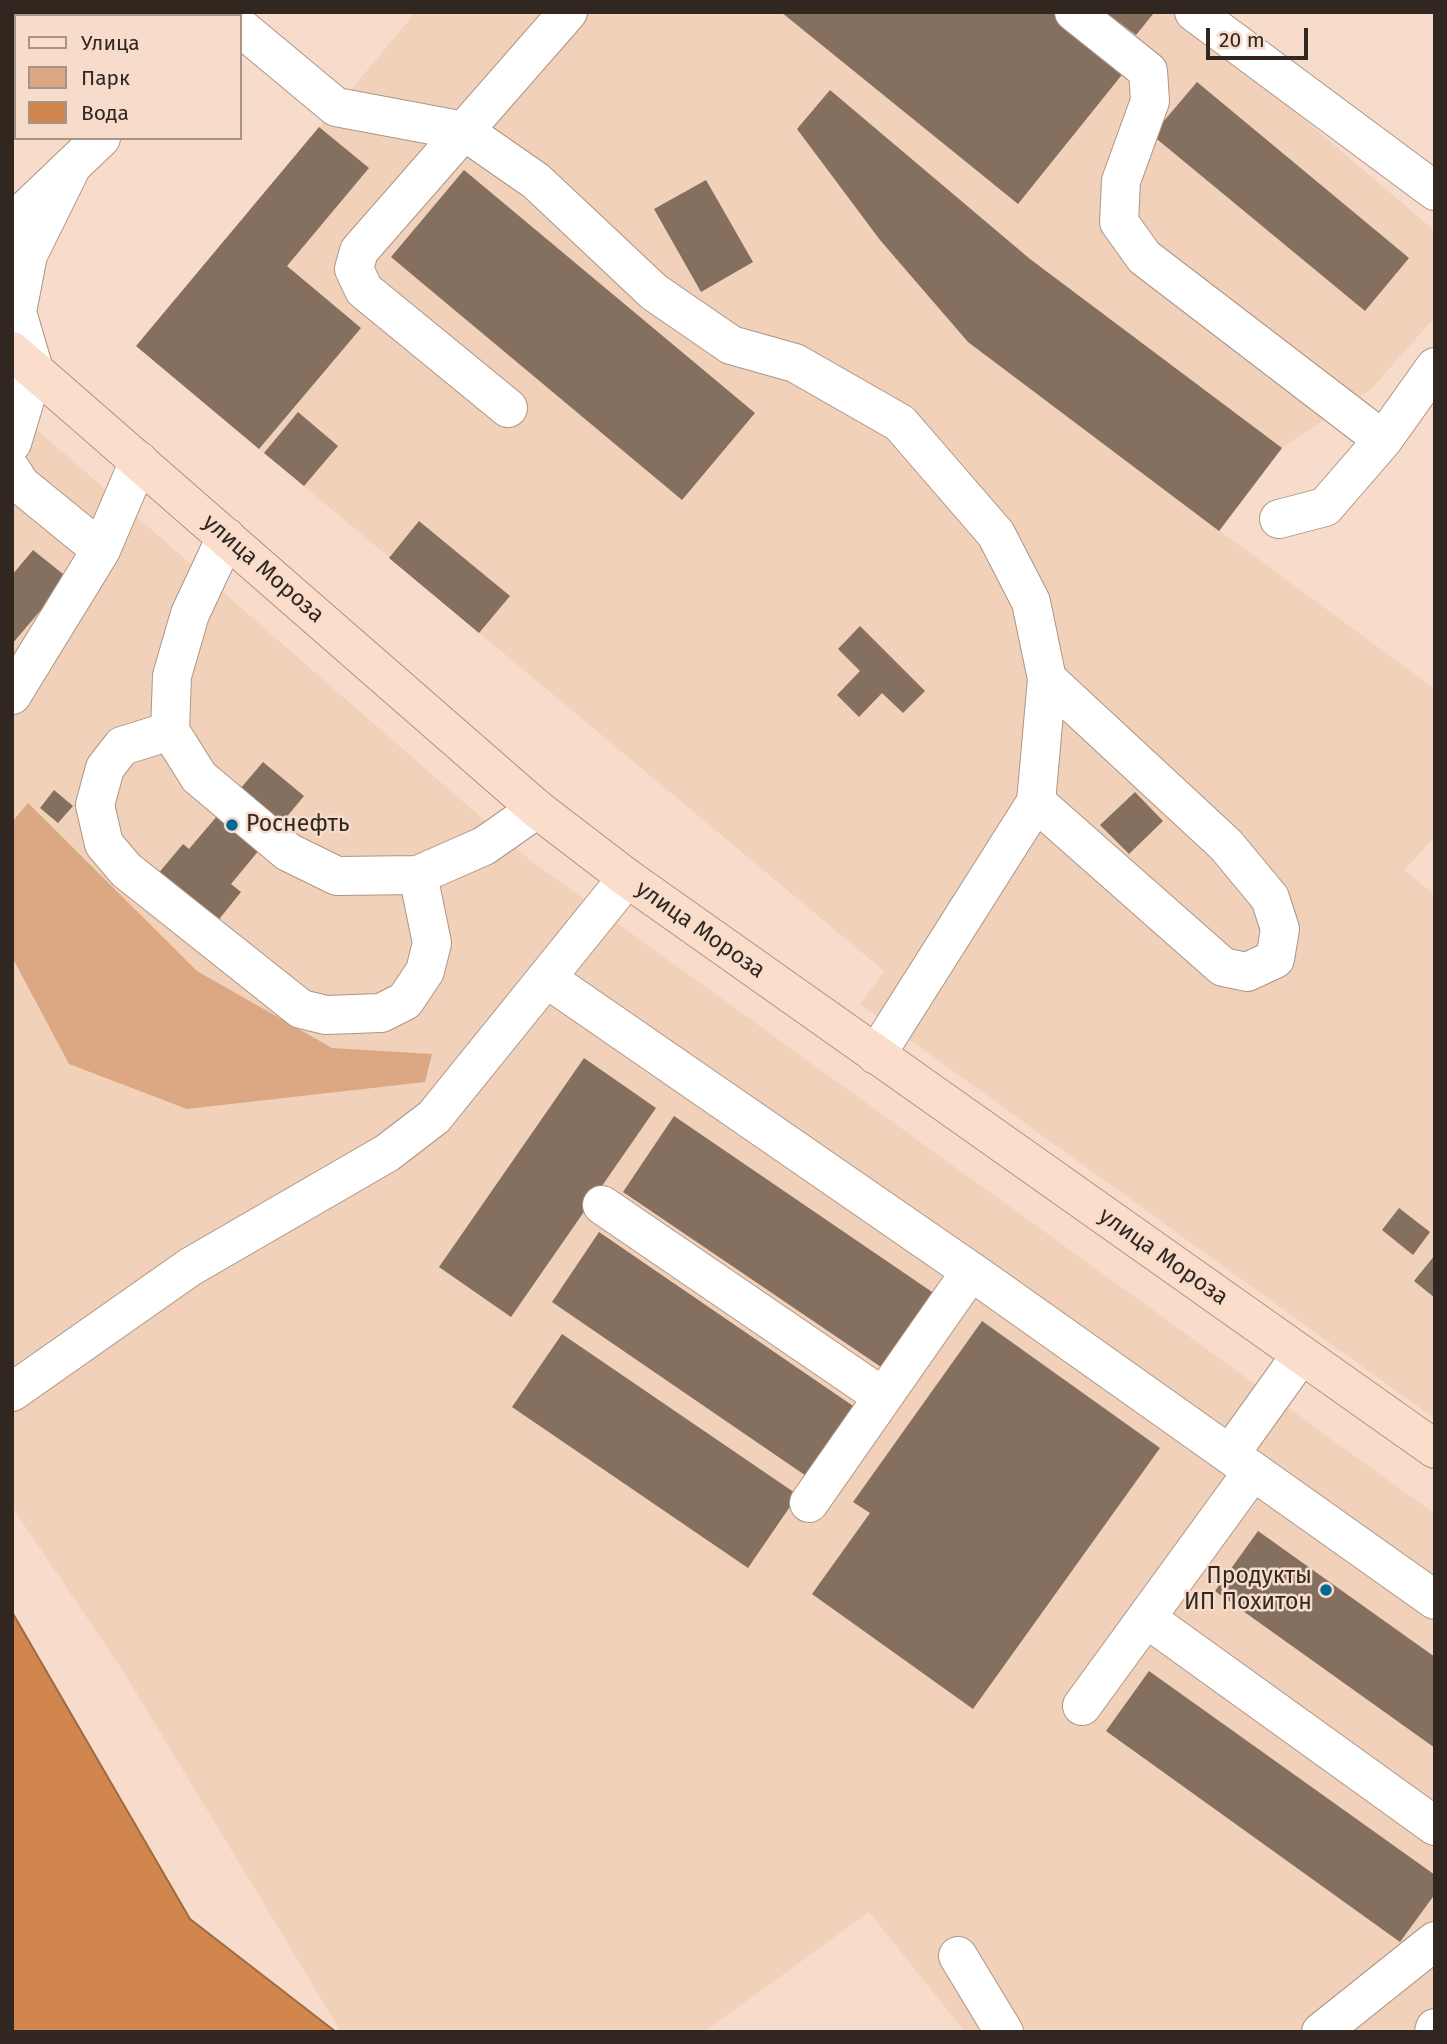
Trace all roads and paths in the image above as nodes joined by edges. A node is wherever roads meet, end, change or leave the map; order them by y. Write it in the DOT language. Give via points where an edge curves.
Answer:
graph roads {
  1 [pos="568,12"];
  2 [pos="1074,12"];
  3 [pos="1195,12"];
  4 [pos="242,29"];
  5 [pos="464,131"];
  6 [pos="99,140"];
  7 [pos="72,166"];
  8 [pos="12,183"];
  9 [pos="1435,191"];
  10 [pos="12,223"];
  11 [pos="23,360"];
  12 [pos="1435,367"];
  13 [pos="508,408"];
  14 [pos="1383,440"];
  15 [pos="12,443"];
  16 [pos="139,461"];
  17 [pos="12,471"];
  18 [pos="1279,519"];
  19 [pos="226,537"];
  20 [pos="101,550"];
  21 [pos="1047,679"];
  22 [pos="12,695"];
  23 [pos="170,731"];
  24 [pos="1036,802"];
  25 [pos="537,809"];
  26 [pos="418,875"];
  27 [pos="626,878"];
  28 [pos="546,978"];
  29 [pos="876,1055"];
  30 [pos="602,1205"];
  31 [pos="971,1271"];
  32 [pos="1301,1355"];
  33 [pos="12,1392"];
  34 [pos="883,1397"];
  35 [pos="1435,1449"];
  36 [pos="1242,1463"];
  37 [pos="809,1503"];
  38 [pos="1435,1600"];
  39 [pos="1146,1618"];
  40 [pos="1082,1706"];
  41 [pos="1435,1826"];
  42 [pos="1435,1941"];
  43 [pos="958,1956"];
  44 [pos="1004,2032"];
  45 [pos="1321,2032"];
  1 -- 5 [label="street"];
  2 -- 14 [label="street" via="1148,71 1150,101 1121,181 1119,222 1125,231 1144,257"];
  3 -- 9 [label="street"];
  4 -- 5 [label="street" via="336,107"];
  5 -- 13 [label="street" via="359,251 354,269 364,290"];
  5 -- 21 [label="street" via="536,181 654,292 731,345 795,363 900,423 996,534 1031,602"];
  6 -- 7 [label="street"];
  7 -- 8 [label="street"];
  7 -- 10 [label="street"];
  7 -- 11 [label="street" via="28,255 17,312"];
  11 -- 15 [label="street"];
  11 -- 16 [label="main road, улица Мороза"];
  12 -- 14 [label="street"];
  14 -- 18 [label="street" via="1325,507"];
  16 -- 19 [label="main road, улица Мороза"];
  16 -- 20 [label="street"];
  17 -- 20 [label="street" via="20,484"];
  19 -- 23 [label="street" via="186,626 172,676"];
  19 -- 25 [label="main road, улица Мороза"];
  20 -- 22 [label="street"];
  21 -- 24 [label="street"];
  21 -- 24 [label="street" via="1226,845 1270,898 1280,929 1275,959 1247,972 1223,967"];
  23 -- 26 [label="street" via="199,777 288,852 337,876"];
  23 -- 26 [label="street" via="122,746 105,768 95,805 104,844 126,870 301,1009 326,1015 381,1013 405,1000 425,971 432,943"];
  24 -- 29 [label="street"];
  25 -- 26 [label="street" via="484,846"];
  25 -- 27 [label="main road, улица Мороза"];
  27 -- 28 [label="street"];
  27 -- 29 [label="main road, улица Мороза"];
  28 -- 31 [label="street"];
  28 -- 33 [label="street" via="434,1117 387,1153 190,1267"];
  29 -- 32 [label="main road, улица Мороза"];
  30 -- 34 [label="street"];
  31 -- 34 [label="street"];
  31 -- 36 [label="street"];
  32 -- 35 [label="main road, улица Мороза"];
  32 -- 36 [label="street"];
  34 -- 37 [label="street"];
  36 -- 38 [label="street"];
  36 -- 39 [label="street"];
  39 -- 40 [label="street"];
  39 -- 41 [label="street"];
  42 -- 45 [label="street"];
  43 -- 44 [label="street"];
}
